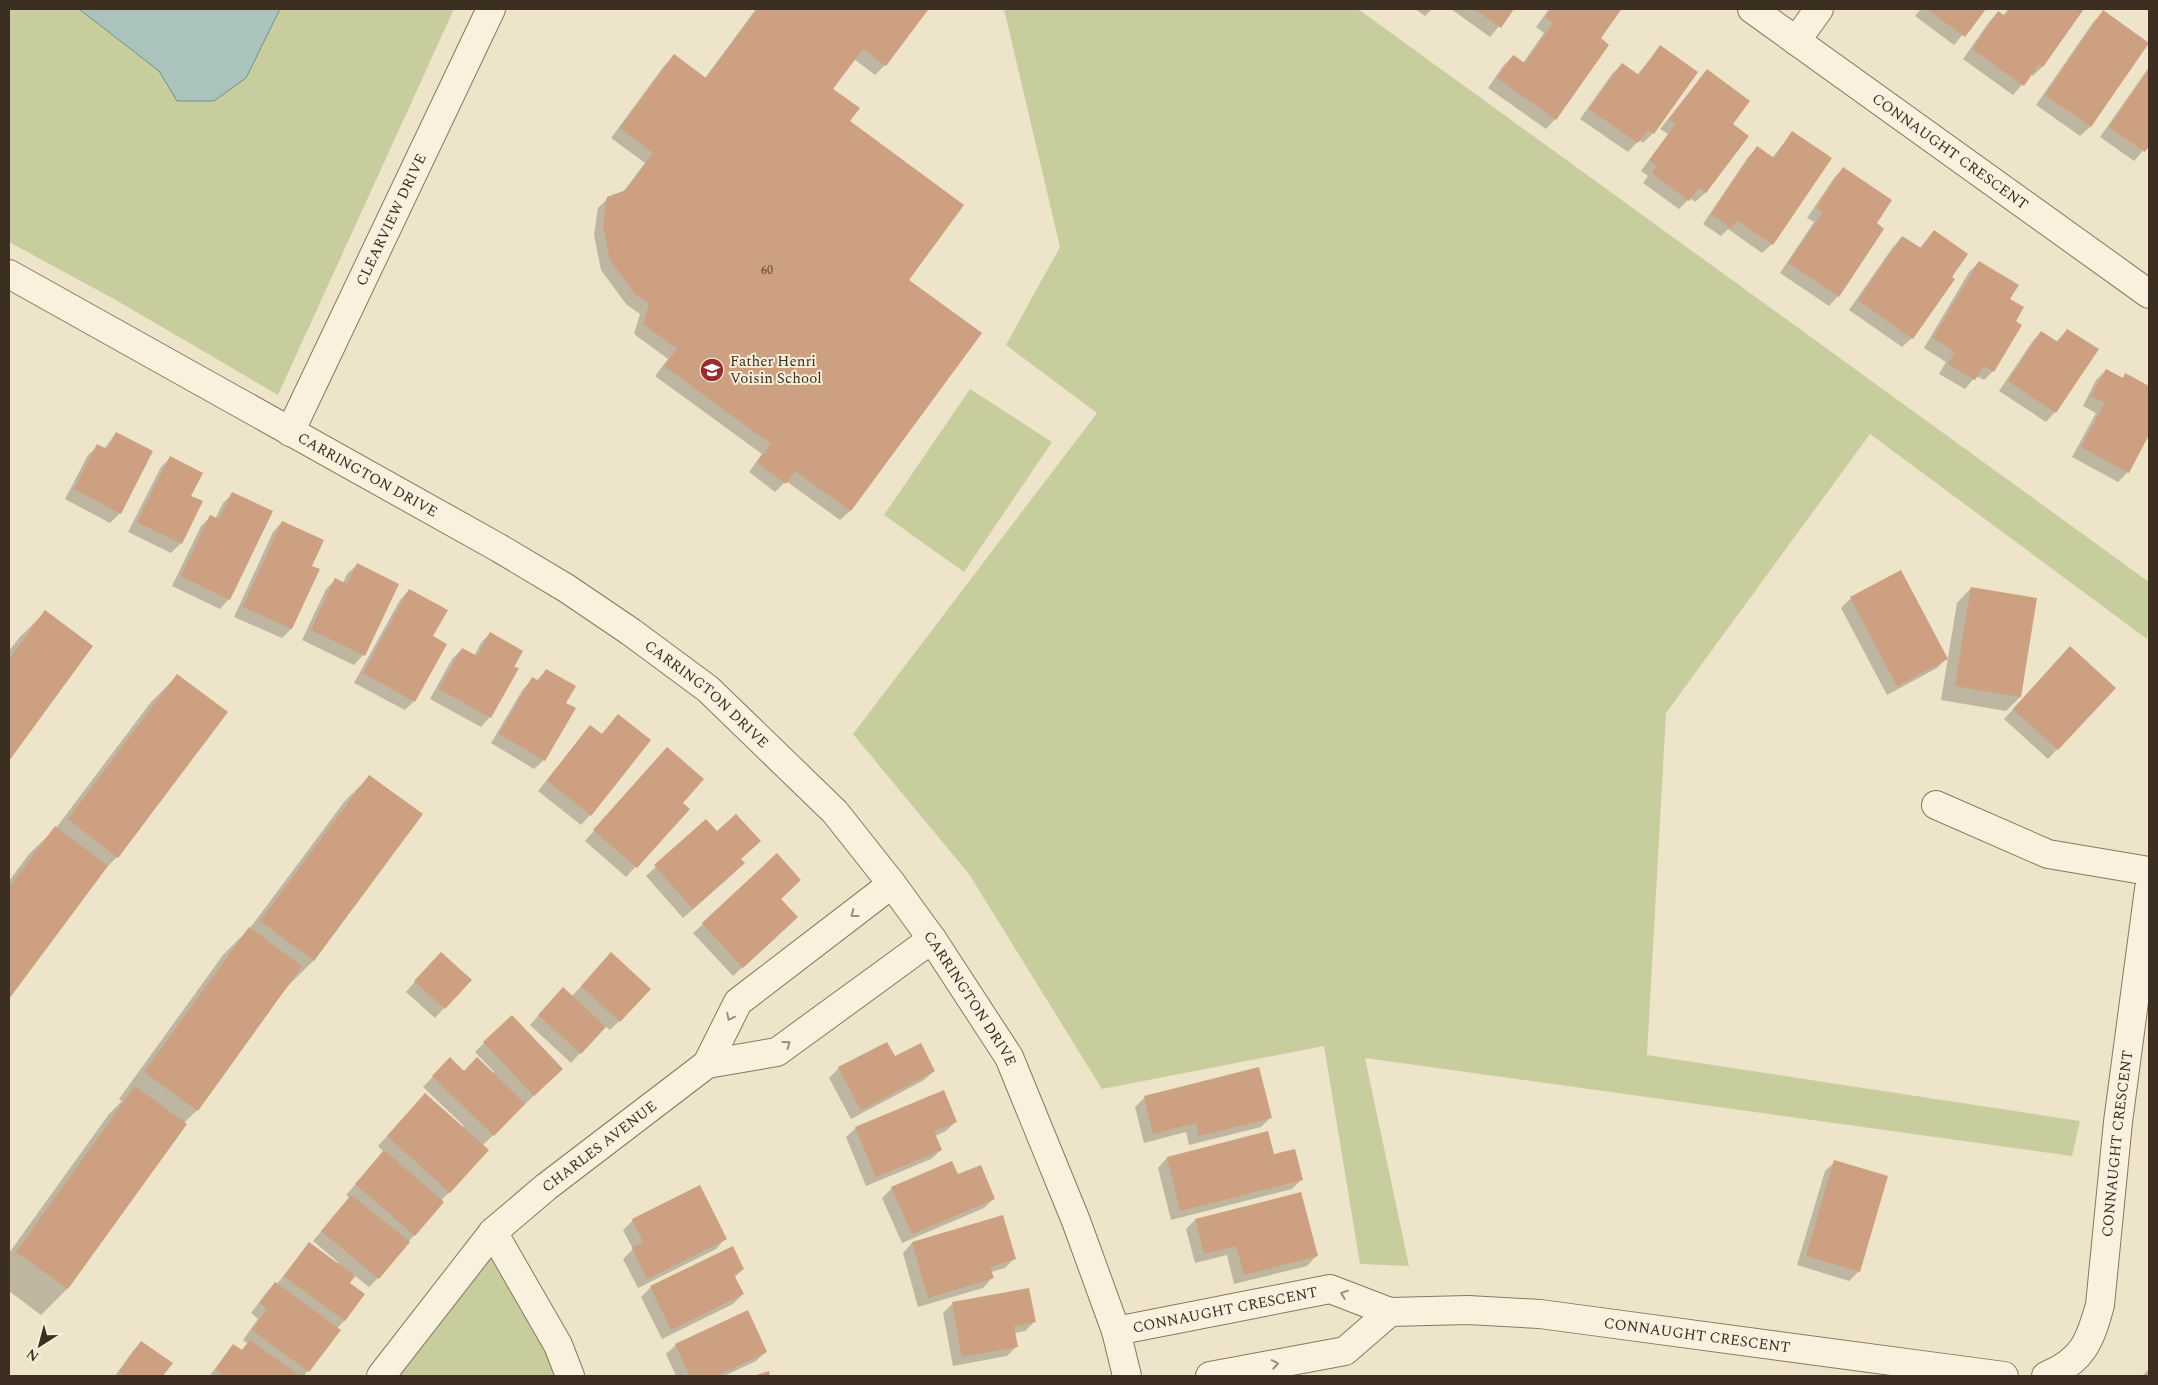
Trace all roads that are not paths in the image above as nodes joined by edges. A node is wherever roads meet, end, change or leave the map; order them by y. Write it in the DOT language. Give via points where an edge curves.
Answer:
graph roads {
  1 [pos="491,9"];
  2 [pos="1752,9"];
  3 [pos="1820,9"];
  4 [pos="1796,41"];
  5 [pos="9,274"];
  6 [pos="2149,294"];
  7 [pos="290,432"];
  8 [pos="1936,805"];
  9 [pos="2149,871"];
  10 [pos="892,884"];
  11 [pos="2149,889"];
  12 [pos="932,940"];
  13 [pos="707,1064"];
  14 [pos="493,1232"];
  15 [pos="1390,1312"];
  16 [pos="1116,1332"];
  17 [pos="381,1376"];
  18 [pos="570,1376"];
  19 [pos="1127,1376"];
  20 [pos="1210,1376"];
  21 [pos="2004,1376"];
  22 [pos="2046,1376"];
  1 -- 7 [label="street, CLEARVIEW DRIVE"];
  2 -- 4 [label="street, CONNAUGHT CRESCENT"];
  3 -- 4 [label="street"];
  4 -- 6 [label="street, CONNAUGHT CRESCENT"];
  5 -- 7 [label="street, CARRINGTON DRIVE"];
  7 -- 10 [label="street, CARRINGTON DRIVE" via="499,548 632,632 708,690 736,717 834,812"];
  8 -- 9 [label="street" via="2048,854"];
  10 -- 12 [label="street, CARRINGTON DRIVE"];
  10 -- 13 [label="street, CHARLES AVENUE, one-way" via="738,1002"];
  11 -- 22 [label="street, CONNAUGHT CRESCENT" via="2118,1122 2100,1305 2092,1334 2078,1355 2064,1369"];
  13 -- 12 [label="street, CHARLES AVENUE, one-way" via="777,1052"];
  12 -- 16 [label="street, CARRINGTON DRIVE" via="1009,1057 1076,1221"];
  13 -- 14 [label="street, CHARLES AVENUE" via="546,1187"];
  14 -- 17 [label="street, CHARLES AVENUE"];
  14 -- 18 [label="street" via="558,1345"];
  15 -- 16 [label="street, CONNAUGHT CRESCENT, one-way" via="1330,1288"];
  20 -- 15 [label="street, one-way" via="1345,1351"];
  15 -- 21 [label="street, CONNAUGHT CRESCENT" via="1468,1310 1540,1314"];
  16 -- 19 [label="street, CARRINGTON DRIVE"];
}
